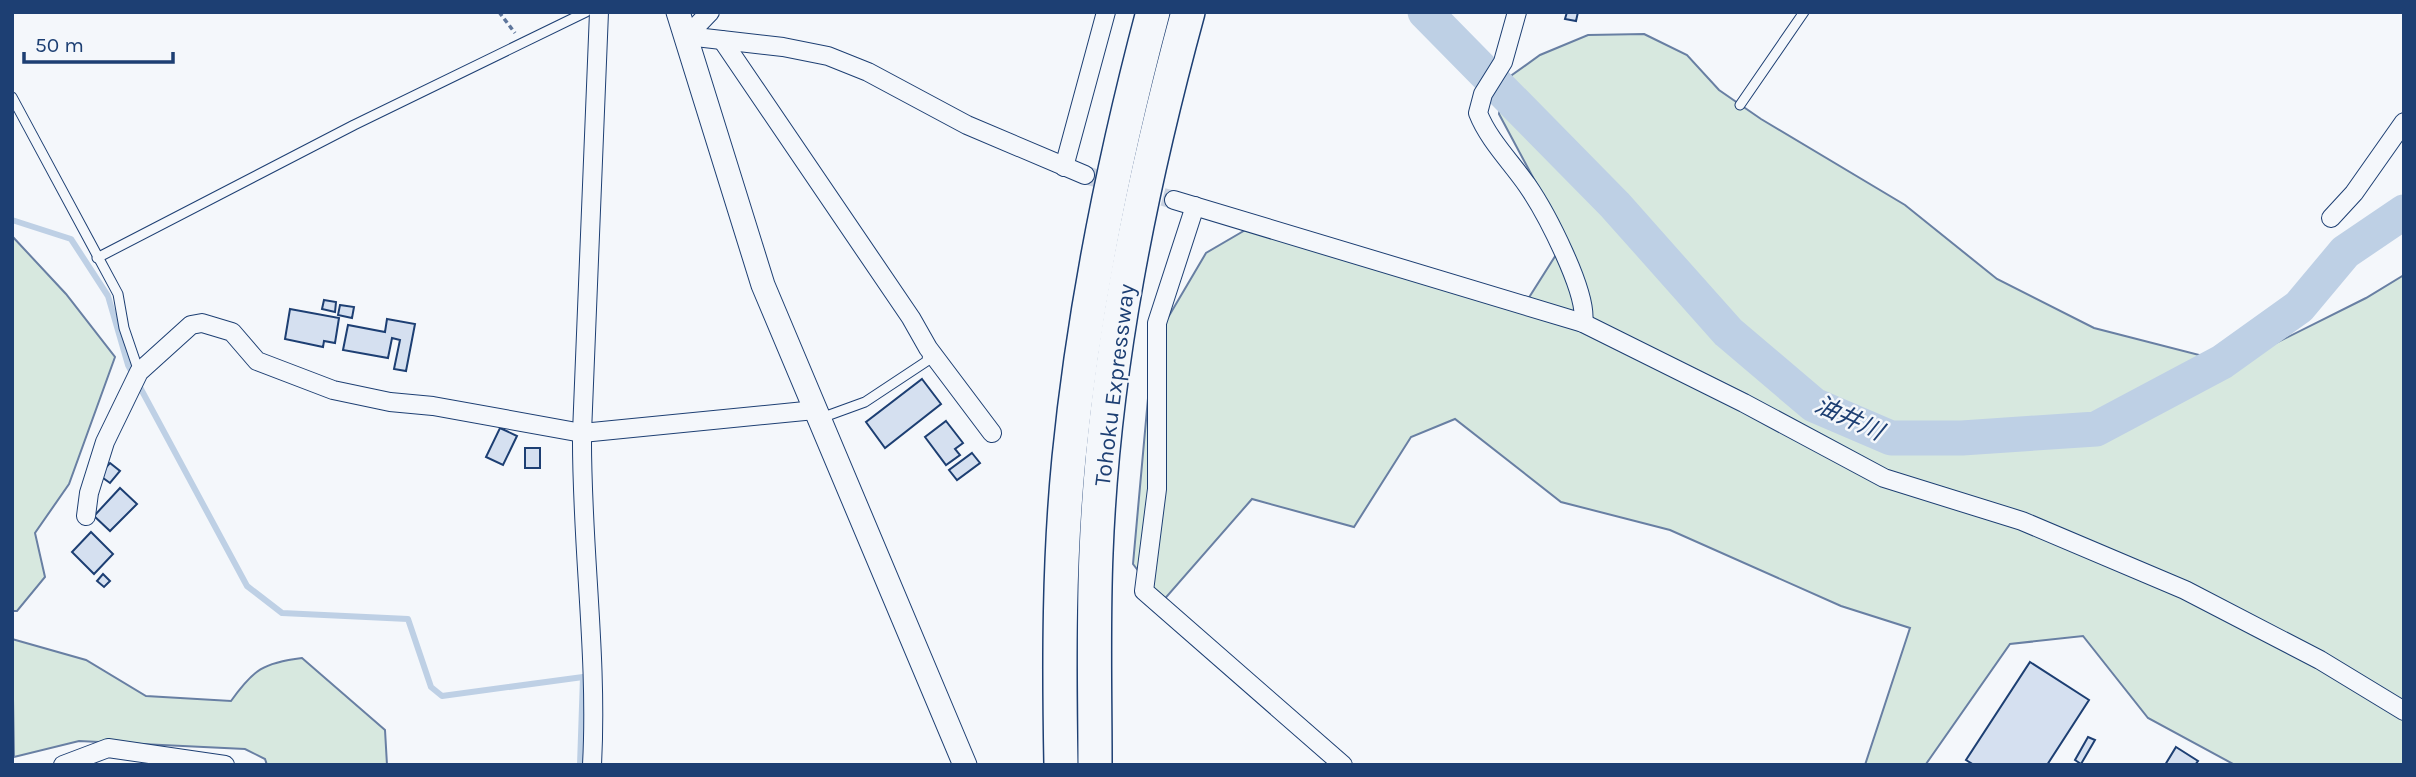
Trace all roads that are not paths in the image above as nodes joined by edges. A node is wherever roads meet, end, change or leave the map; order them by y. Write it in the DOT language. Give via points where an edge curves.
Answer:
graph roads {
  1 [pos="586,12"];
  2 [pos="599,12"];
  3 [pos="678,12"];
  4 [pos="710,12"];
  5 [pos="1106,12"];
  6 [pos="1153,12"];
  7 [pos="1188,12"];
  8 [pos="1517,12"];
  9 [pos="1804,12"];
  10 [pos="687,36"];
  11 [pos="722,40"];
  12 [pos="12,97"];
  13 [pos="1740,105"];
  14 [pos="2404,122"];
  15 [pos="1064,167"];
  16 [pos="1084,175"];
  17 [pos="1174,200"];
  18 [pos="1195,206"];
  19 [pos="2331,218"];
  20 [pos="97,258"];
  21 [pos="1583,323"];
  22 [pos="928,348"];
  23 [pos="139,372"];
  24 [pos="817,414"];
  25 [pos="582,433"];
  26 [pos="992,433"];
  27 [pos="86,516"];
  28 [pos="2404,711"];
  29 [pos="63,765"];
  30 [pos="225,765"];
  31 [pos="592,765"];
  32 [pos="965,765"];
  33 [pos="1061,765"];
  34 [pos="1095,765"];
  35 [pos="1343,765"];
  1 -- 20 [label="lane"];
  2 -- 25 [label="street"];
  3 -- 10 [label="street"];
  4 -- 10 [label="street"];
  5 -- 15 [label="street"];
  6 -- 33 [label="highway, Tohoku Expressway" via="1115,165 1082,343 1063,550"];
  7 -- 34 [label="highway, Tohoku Expressway" via="1148,170 1116,349 1096,552"];
  8 -- 21 [label="street" via="1503,62 1483,94 1478,113 1529,189 1569,265 1586,310"];
  9 -- 13 [label="lane"];
  10 -- 11 [label="street"];
  10 -- 24 [label="street" via="763,285"];
  11 -- 15 [label="street" via="828,57"];
  11 -- 22 [label="street"];
  12 -- 20 [label="lane"];
  14 -- 19 [label="street"];
  15 -- 16 [label="street"];
  17 -- 18 [label="street"];
  18 -- 21 [label="street"];
  18 -- 35 [label="street" via="1157,323 1157,489 1144,591"];
  20 -- 23 [label="lane" via="118,294"];
  21 -- 28 [label="street" via="1884,478 2022,521 2185,590 2320,660"];
  22 -- 24 [label="lane" via="927,361 865,402"];
  22 -- 26 [label="street"];
  23 -- 25 [label="street" via="191,326 202,323 232,332 257,361 333,390"];
  23 -- 27 [label="street" via="105,442"];
  24 -- 25 [label="street"];
  24 -- 32 [label="street"];
  25 -- 31 [label="street" via="582,500 594,656"];
  29 -- 30 [label="street" via="108,748"];
}
